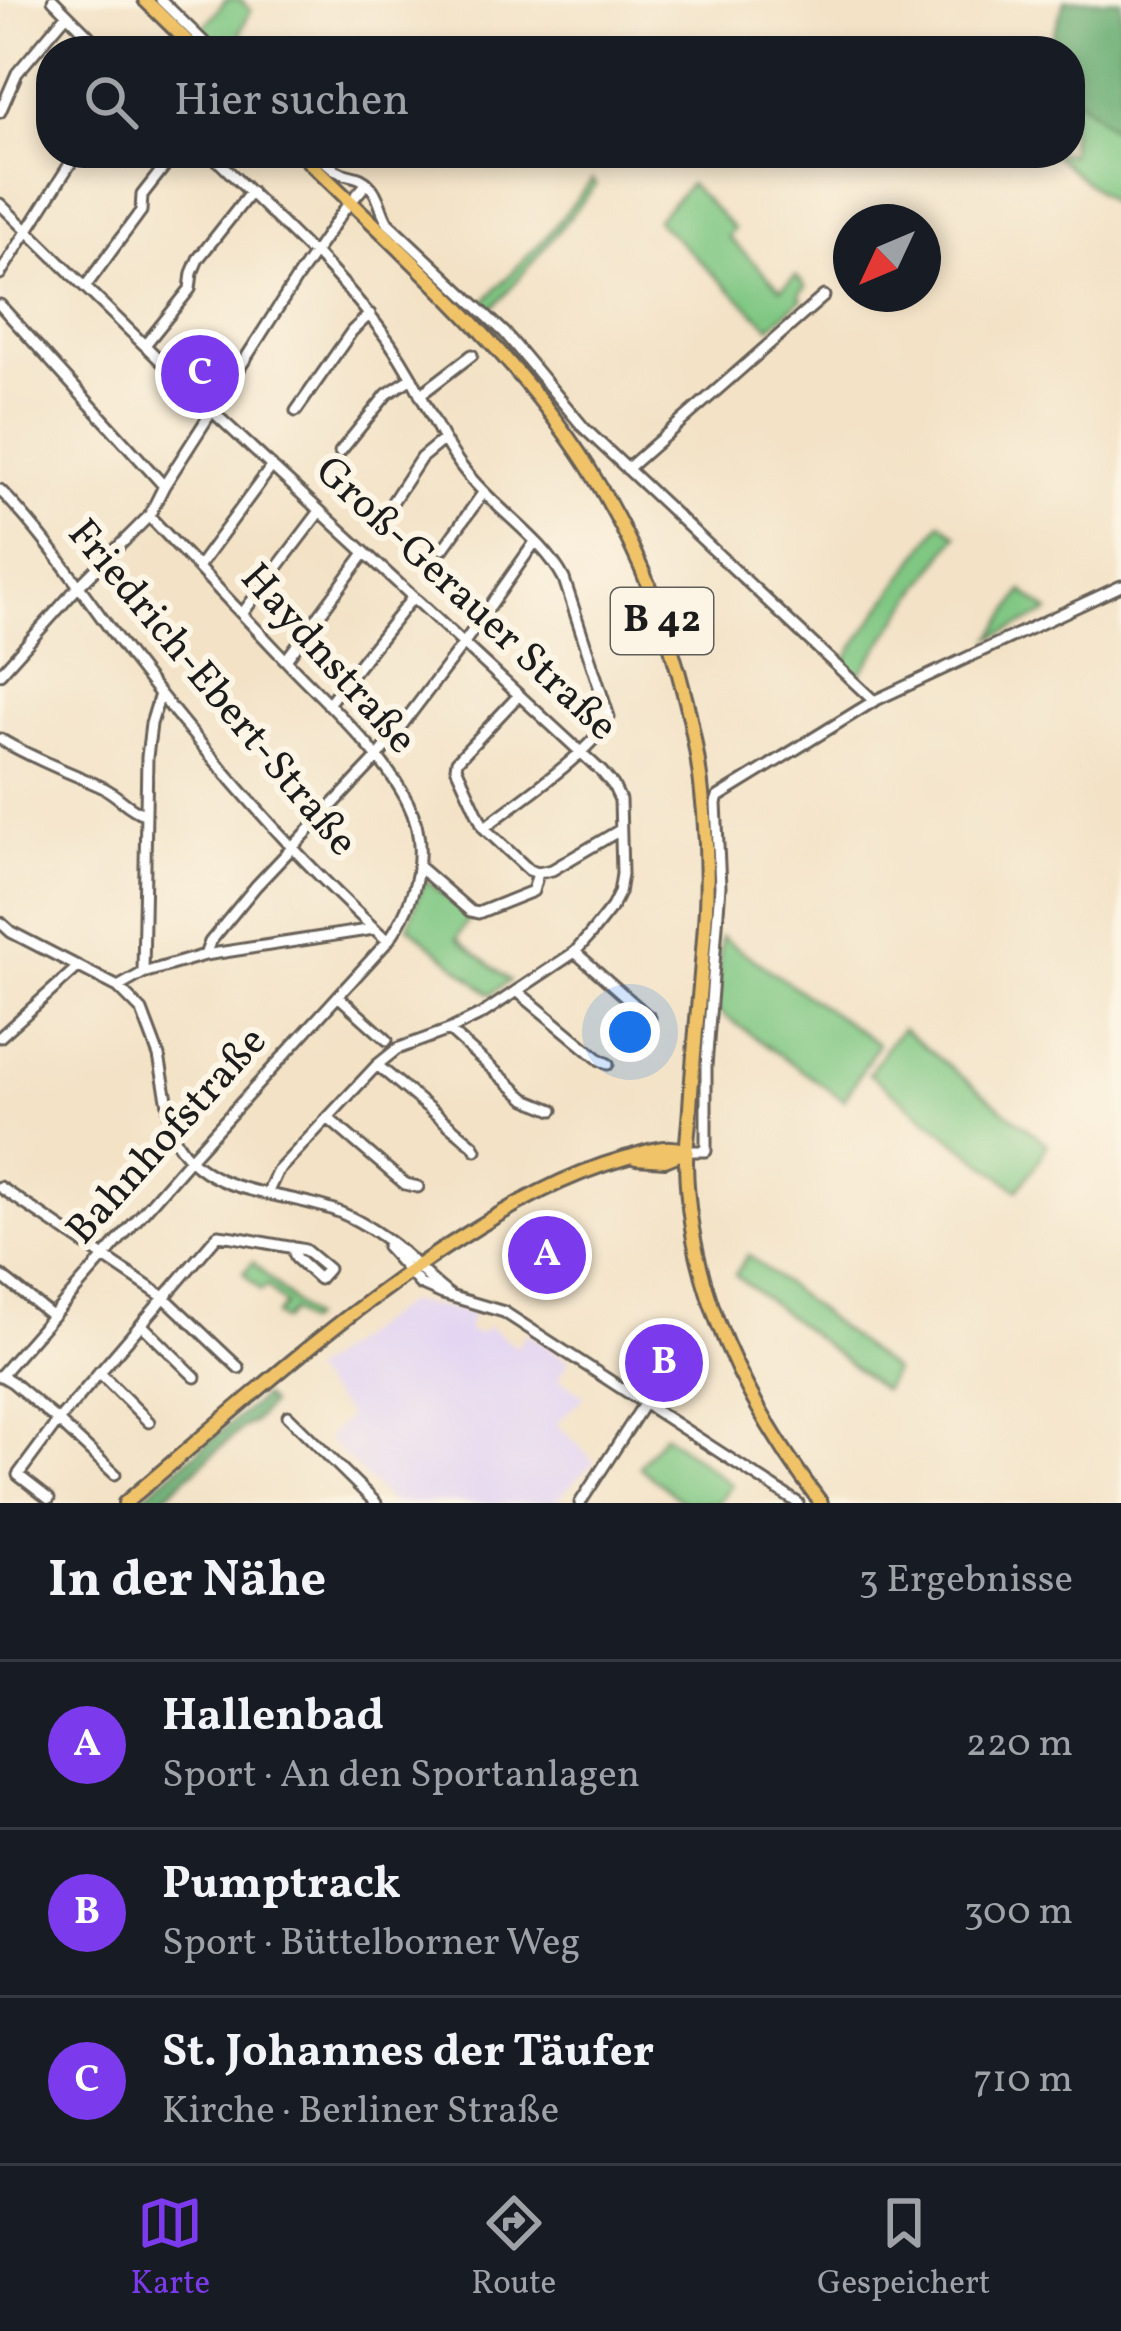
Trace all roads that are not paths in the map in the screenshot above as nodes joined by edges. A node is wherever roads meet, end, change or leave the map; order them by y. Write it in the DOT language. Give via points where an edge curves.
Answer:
graph roads {
  1 [pos="53,0"];
  2 [pos="145,0"];
  3 [pos="161,0"];
  4 [pos="67,14"];
  5 [pos="48,36"];
  6 [pos="89,36"];
  7 [pos="181,36"];
  8 [pos="198,36"];
  9 [pos="36,51"];
  10 [pos="0,112"];
  11 [pos="67,168"];
  12 [pos="163,168"];
  13 [pos="226,168"];
  14 [pos="315,168"];
  15 [pos="333,168"];
  16 [pos="367,183"];
  17 [pos="251,192"];
  18 [pos="0,204"];
  19 [pos="347,206"];
  20 [pos="27,230"];
  21 [pos="314,252"];
  22 [pos="0,274"];
  23 [pos="85,287"];
  24 [pos="824,296"];
  25 [pos="0,305"];
  26 [pos="370,314"];
  27 [pos="145,344"];
  28 [pos="472,355"];
  29 [pos="412,378"];
  30 [pos="420,395"];
  31 [pos="212,411"];
  32 [pos="296,411"];
  33 [pos="444,439"];
  34 [pos="340,452"];
  35 [pos="272,466"];
  36 [pos="627,469"];
  37 [pos="164,486"];
  38 [pos="0,490"];
  39 [pos="483,494"];
  40 [pos="393,501"];
  41 [pos="320,511"];
  42 [pos="149,516"];
  43 [pos="536,542"];
  44 [pos="443,549"];
  45 [pos="365,553"];
  46 [pos="198,568"];
  47 [pos="1121,586"];
  48 [pos="77,587"];
  49 [pos="413,597"];
  50 [pos="242,614"];
  51 [pos="464,644"];
  52 [pos="286,661"];
  53 [pos="0,674"];
  54 [pos="160,694"];
  55 [pos="519,695"];
  56 [pos="874,701"];
  57 [pos="328,704"];
  58 [pos="0,739"];
  59 [pos="580,752"];
  60 [pos="377,758"];
  61 [pos="144,814"];
  62 [pos="484,828"];
  63 [pos="620,830"];
  64 [pos="294,848"];
  65 [pos="419,867"];
  66 [pos="538,873"];
  67 [pos="0,922"];
  68 [pos="374,929"];
  69 [pos="388,941"];
  70 [pos="574,952"];
  71 [pos="205,955"];
  72 [pos="78,967"];
  73 [pos="143,973"];
  74 [pos="118,987"];
  75 [pos="517,991"];
  76 [pos="338,996"];
  77 [pos="650,1018"];
  78 [pos="449,1030"];
  79 [pos="0,1037"];
  80 [pos="387,1040"];
  81 [pos="377,1064"];
  82 [pos="608,1064"];
  83 [pos="553,1110"];
  84 [pos="328,1120"];
  85 [pos="689,1120"];
  86 [pos="476,1150"];
  87 [pos="687,1151"];
  88 [pos="664,1153"];
  89 [pos="190,1159"];
  90 [pos="687,1182"];
  91 [pos="0,1187"];
  92 [pos="418,1187"];
  93 [pos="267,1194"];
  94 [pos="292,1247"];
  95 [pos="104,1258"];
  96 [pos="412,1269"];
  97 [pos="0,1275"];
  98 [pos="165,1298"];
  99 [pos="52,1316"];
  100 [pos="142,1325"];
  101 [pos="239,1368"];
  102 [pos="99,1372"];
  103 [pos="0,1375"];
  104 [pos="195,1377"];
  105 [pos="644,1404"];
  106 [pos="288,1416"];
  107 [pos="58,1421"];
  108 [pos="149,1422"];
  109 [pos="115,1474"];
  110 [pos="49,1499"];
  111 [pos="125,1503"];
  112 [pos="376,1503"];
  113 [pos="580,1503"];
  114 [pos="798,1503"];
  115 [pos="821,1503"];
  1 -- 4 [label="street"];
  2 -- 7 [label="main road"];
  3 -- 8 [label="street"];
  4 -- 5 [label="street"];
  4 -- 6 [label="street"];
  9 -- 10 [label="street"];
  11 -- 20 [label="street"];
  12 -- 23 [label="street"];
  13 -- 17 [label="street"];
  14 -- 19 [label="main road, B 42"];
  15 -- 16 [label="street"];
  16 -- 19 [label="street"];
  16 -- 36 [label="street" via="388,223 506,333"];
  17 -- 21 [label="street"];
  17 -- 27 [label="street"];
  18 -- 20 [label="street, Groß-Gerauer Straße"];
  19 -- 21 [label="street"];
  19 -- 85 [label="main road, B 42" via="470,322 539,401 604,494 661,619 686,703 705,837"];
  20 -- 22 [label="street"];
  20 -- 23 [label="street, Groß-Gerauer Straße"];
  21 -- 26 [label="street"];
  21 -- 31 [label="street"];
  23 -- 27 [label="street, Groß-Gerauer Straße"];
  24 -- 36 [label="street"];
  25 -- 37 [label="street"];
  26 -- 29 [label="street"];
  26 -- 32 [label="street"];
  27 -- 31 [label="street, Groß-Gerauer Straße"];
  28 -- 30 [label="street"];
  29 -- 30 [label="street"];
  29 -- 34 [label="street" via="387,394"];
  30 -- 33 [label="street"];
  31 -- 35 [label="street, Groß-Gerauer Straße"];
  31 -- 37 [label="street"];
  33 -- 39 [label="street"];
  33 -- 40 [label="street"];
  35 -- 41 [label="street, Groß-Gerauer Straße"];
  35 -- 46 [label="street"];
  36 -- 56 [label="street"];
  37 -- 42 [label="street"];
  38 -- 48 [label="street, Friedrich-Ebert-Straße"];
  39 -- 43 [label="street"];
  39 -- 44 [label="street"];
  41 -- 45 [label="street, Groß-Gerauer Straße"];
  41 -- 50 [label="street"];
  42 -- 46 [label="street, Haydnstraße"];
  42 -- 48 [label="street"];
  43 -- 51 [label="street"];
  43 -- 59 [label="street" via="564,579 609,717"];
  45 -- 49 [label="street, Groß-Gerauer Straße"];
  45 -- 52 [label="street"];
  46 -- 50 [label="street, Haydnstraße"];
  47 -- 56 [label="street"];
  48 -- 53 [label="street"];
  48 -- 54 [label="street, Friedrich-Ebert-Straße"];
  49 -- 51 [label="street, Groß-Gerauer Straße"];
  49 -- 57 [label="street"];
  50 -- 52 [label="street, Haydnstraße"];
  51 -- 55 [label="street, Groß-Gerauer Straße"];
  51 -- 60 [label="street"];
  52 -- 57 [label="street, Haydnstraße"];
  54 -- 61 [label="street"];
  54 -- 64 [label="street, Friedrich-Ebert-Straße"];
  55 -- 59 [label="street, Groß-Gerauer Straße"];
  55 -- 62 [label="street" via="457,761"];
  56 -- 87 [label="street" via="718,797 706,1151"];
  57 -- 60 [label="street, Haydnstraße"];
  58 -- 61 [label="street"];
  59 -- 62 [label="street"];
  59 -- 63 [label="street, Groß-Gerauer Straße" via="614,785"];
  60 -- 64 [label="street"];
  60 -- 65 [label="street, Haydnstraße" via="409,804"];
  61 -- 73 [label="street"];
  62 -- 66 [label="street"];
  63 -- 66 [label="street"];
  63 -- 70 [label="street, Groß-Gerauer Straße" via="619,893"];
  64 -- 68 [label="street, Friedrich-Ebert-Straße"];
  64 -- 71 [label="street"];
  65 -- 66 [label="street" via="478,914 532,891"];
  65 -- 69 [label="street, Haydnstraße"];
  67 -- 72 [label="street"];
  68 -- 69 [label="street, Friedrich-Ebert-Straße"];
  68 -- 71 [label="street"];
  69 -- 76 [label="street, Bahnhofstraße"];
  70 -- 75 [label="street, Groß-Gerauer Straße"];
  70 -- 77 [label="street"];
  71 -- 73 [label="street"];
  72 -- 74 [label="street"];
  72 -- 79 [label="street"];
  73 -- 74 [label="street"];
  74 -- 89 [label="street" via="142,1011 174,1138"];
  75 -- 78 [label="street, Groß-Gerauer Straße"];
  75 -- 82 [label="street"];
  76 -- 80 [label="street"];
  76 -- 89 [label="street, Bahnhofstraße"];
  78 -- 81 [label="street, Groß-Gerauer Straße"];
  78 -- 83 [label="street" via="526,1099"];
  81 -- 84 [label="street, Groß-Gerauer Straße"];
  81 -- 86 [label="street"];
  84 -- 92 [label="street"];
  84 -- 93 [label="street, Groß-Gerauer Straße" via="277,1172"];
  85 -- 87 [label="main road, B 42"];
  85 -- 88 [label="main road"];
  87 -- 88 [label="main road"];
  87 -- 90 [label="main road, B 42"];
  88 -- 90 [label="main road"];
  88 -- 96 [label="main road" via="604,1163 530,1195"];
  89 -- 93 [label="street" via="222,1182"];
  89 -- 95 [label="street, Bahnhofstraße"];
  90 -- 115 [label="main road, B 42" via="724,1343 754,1405"];
  91 -- 95 [label="street"];
  93 -- 96 [label="street" via="335,1211 376,1234"];
  94 -- 98 [label="street" via="220,1234"];
  95 -- 98 [label="street"];
  95 -- 99 [label="street, Bahnhofstraße"];
  96 -- 105 [label="street" via="451,1296 504,1312"];
  96 -- 111 [label="main road"];
  97 -- 99 [label="street"];
  98 -- 100 [label="street"];
  98 -- 101 [label="street"];
  99 -- 103 [label="street, Bahnhofstraße"];
  100 -- 102 [label="street"];
  100 -- 104 [label="street"];
  102 -- 107 [label="street"];
  102 -- 108 [label="street"];
  103 -- 107 [label="street"];
  105 -- 113 [label="street"];
  105 -- 114 [label="street"];
  106 -- 112 [label="street"];
  107 -- 109 [label="street"];
  107 -- 110 [label="street" via="18,1475"];
}
